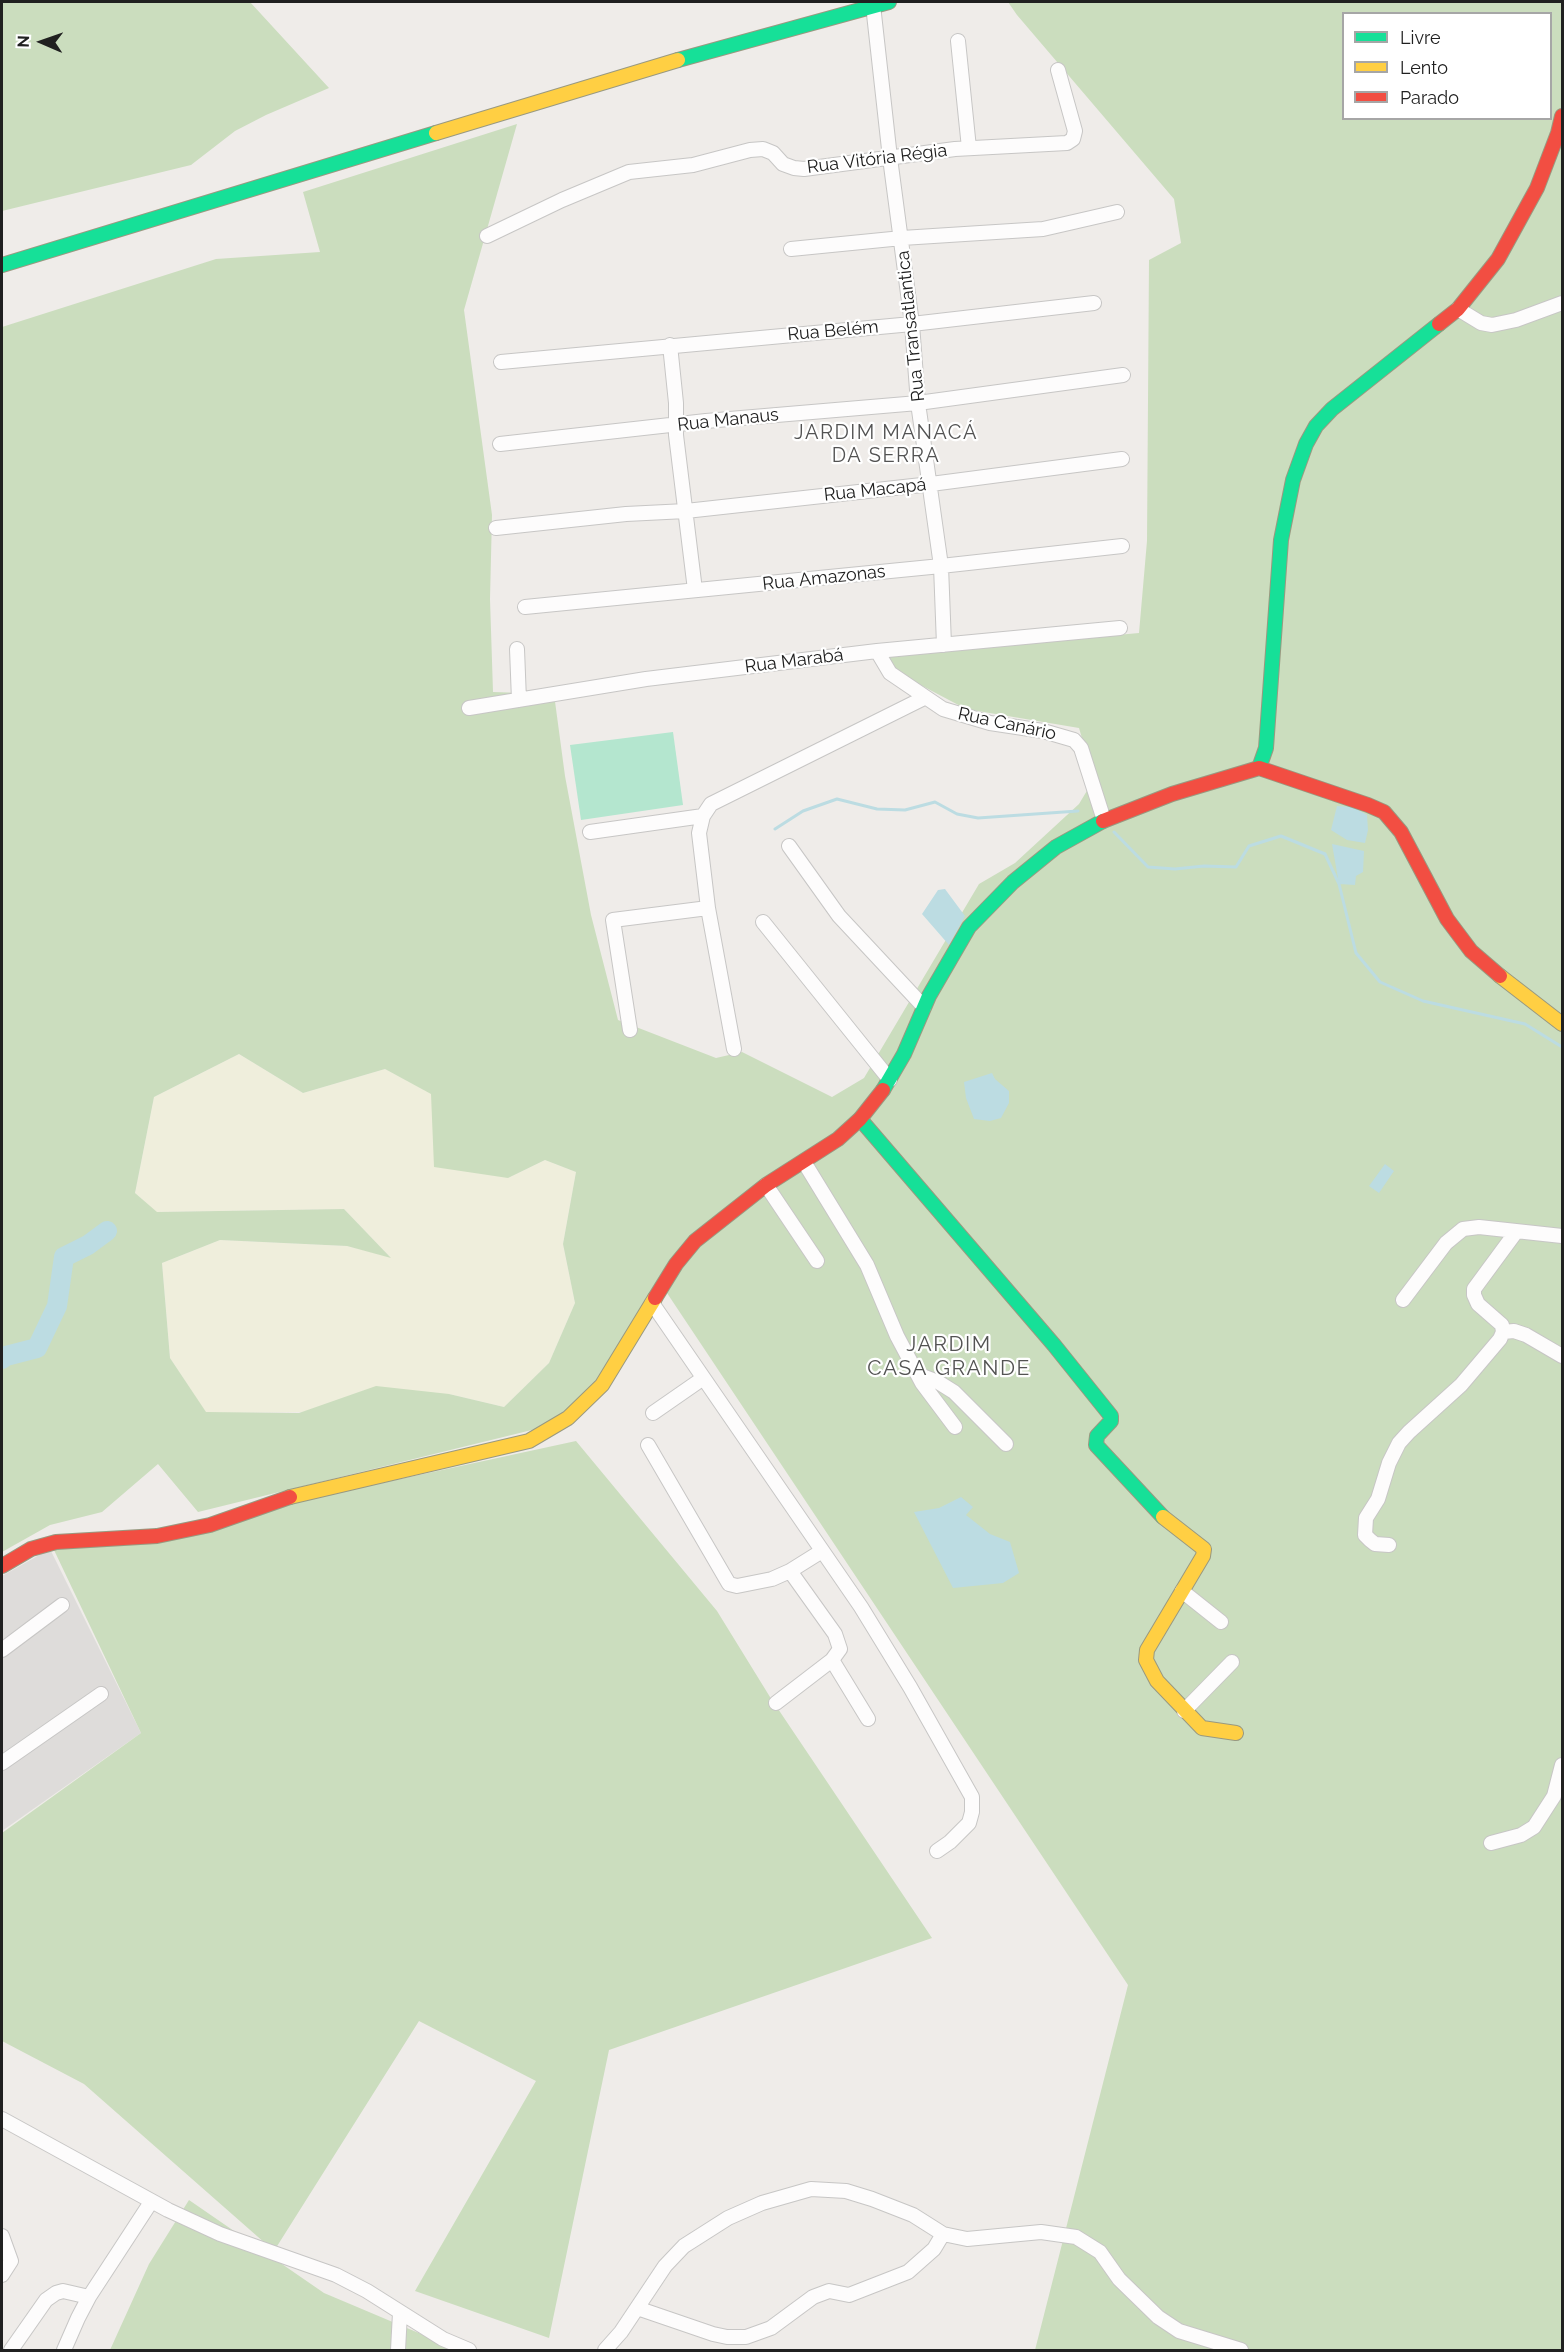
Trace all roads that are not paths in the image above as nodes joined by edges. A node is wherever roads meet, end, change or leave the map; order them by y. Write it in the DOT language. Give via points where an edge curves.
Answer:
graph roads {
  1 [pos="889,2"];
  2 [pos="873,5"];
  3 [pos="958,41"];
  4 [pos="1058,70"];
  5 [pos="1563,116"];
  6 [pos="969,148"];
  7 [pos="890,158"];
  8 [pos="1118,212"];
  9 [pos="487,236"];
  10 [pos="902,238"];
  11 [pos="791,249"];
  12 [pos="2,265"];
  13 [pos="1094,303"];
  14 [pos="1563,303"];
  15 [pos="1458,309"];
  16 [pos="912,324"];
  17 [pos="670,345"];
  18 [pos="501,362"];
  19 [pos="1123,375"];
  20 [pos="918,403"];
  21 [pos="676,425"];
  22 [pos="500,444"];
  23 [pos="1122,459"];
  24 [pos="930,484"];
  25 [pos="686,511"];
  26 [pos="496,528"];
  27 [pos="1122,546"];
  28 [pos="941,566"];
  29 [pos="694,590"];
  30 [pos="525,607"];
  31 [pos="1120,628"];
  32 [pos="944,645"];
  33 [pos="517,649"];
  34 [pos="877,651"];
  35 [pos="924,698"];
  36 [pos="519,700"];
  37 [pos="469,708"];
  38 [pos="1259,768"];
  39 [pos="703,816"];
  40 [pos="1104,820"];
  41 [pos="590,832"];
  42 [pos="789,846"];
  43 [pos="708,908"];
  44 [pos="763,922"];
  45 [pos="924,1007"];
  46 [pos="1563,1024"];
  47 [pos="630,1030"];
  48 [pos="734,1049"];
  49 [pos="890,1080"];
  50 [pos="860,1119"];
  51 [pos="804,1162"];
  52 [pos="766,1185"];
  53 [pos="1516,1232"];
  54 [pos="1563,1236"];
  55 [pos="818,1261"];
  56 [pos="1403,1300"];
  57 [pos="652,1303"];
  58 [pos="1503,1332"];
  59 [pos="1563,1356"];
  60 [pos="917,1374"];
  61 [pos="702,1379"];
  62 [pos="653,1413"];
  63 [pos="955,1427"];
  64 [pos="1006,1444"];
  65 [pos="648,1445"];
  66 [pos="1389,1545"];
  67 [pos="822,1551"];
  68 [pos="2,1566"];
  69 [pos="790,1571"];
  70 [pos="1182,1591"];
  71 [pos="62,1605"];
  72 [pos="1221,1622"];
  73 [pos="2,1650"];
  74 [pos="832,1660"];
  75 [pos="1232,1662"];
  76 [pos="101,1694"];
  77 [pos="776,1703"];
  78 [pos="1184,1711"];
  79 [pos="868,1719"];
  80 [pos="1236,1733"];
  81 [pos="2,1763"];
  82 [pos="1563,1765"];
  83 [pos="1491,1843"];
  84 [pos="937,1851"];
  85 [pos="2,2118"];
  86 [pos="151,2202"];
  87 [pos="943,2234"];
  88 [pos="2,2236"];
  89 [pos="2,2275"];
  90 [pos="89,2297"];
  91 [pos="637,2308"];
  92 [pos="400,2313"];
  93 [pos="11,2350"];
  94 [pos="64,2350"];
  95 [pos="398,2350"];
  96 [pos="469,2350"];
  97 [pos="605,2350"];
  98 [pos="1242,2350"];
  1 -- 2 [label="street"];
  2 -- 7 [label="street, Rua Transatlantica"];
  2 -- 12 [label="street" via="642,69"];
  3 -- 6 [label="street"];
  4 -- 6 [label="street, Rua Vitória Régia" via="1075,131 1073,139 1067,143"];
  5 -- 15 [label="street" via="1537,188 1498,259"];
  6 -- 7 [label="street, Rua Vitória Régia"];
  7 -- 9 [label="street, Rua Vitória Régia" via="804,169 783,164 763,149 693,165 638,171 579,192"];
  7 -- 10 [label="street, Rua Transatlantica"];
  8 -- 10 [label="street" via="1043,229"];
  10 -- 11 [label="street"];
  10 -- 16 [label="street, Rua Transatlantica"];
  13 -- 16 [label="street, Rua Belém"];
  14 -- 15 [label="street" via="1492,325"];
  15 -- 38 [label="street" via="1332,409 1306,444 1293,480 1281,540 1266,748"];
  16 -- 17 [label="street, Rua Belém"];
  16 -- 20 [label="street, Rua Transatlantica"];
  17 -- 18 [label="street, Rua Belém"];
  17 -- 21 [label="street"];
  19 -- 20 [label="street, Rua Manaus"];
  20 -- 21 [label="street, Rua Manaus"];
  20 -- 24 [label="street, Rua Transatlantica"];
  21 -- 22 [label="street, Rua Manaus"];
  21 -- 25 [label="street"];
  23 -- 24 [label="street, Rua Macapá"];
  24 -- 25 [label="street, Rua Macapá"];
  24 -- 28 [label="street, Rua Transatlantica"];
  25 -- 26 [label="street, Rua Macapá"];
  25 -- 29 [label="street"];
  27 -- 28 [label="street, Rua Amazonas"];
  28 -- 29 [label="street, Rua Amazonas"];
  28 -- 32 [label="street, Rua Transatlantica"];
  29 -- 30 [label="street, Rua Amazonas"];
  31 -- 32 [label="street, Rua Marabá"];
  32 -- 34 [label="street, Rua Marabá"];
  33 -- 36 [label="street"];
  34 -- 35 [label="street, Rua Canário" via="890,673"];
  34 -- 36 [label="street, Rua Marabá" via="646,679"];
  35 -- 39 [label="street" via="711,804"];
  35 -- 40 [label="street, Rua Canário" via="954,713 1074,740 1081,747"];
  36 -- 37 [label="street, Rua Marabá"];
  38 -- 40 [label="street" via="1172,794"];
  38 -- 46 [label="street" via="1384,812 1401,832 1447,919 1471,951"];
  39 -- 41 [label="street"];
  39 -- 43 [label="street" via="699,833"];
  40 -- 45 [label="street" via="1038,860 969,927"];
  42 -- 45 [label="street" via="839,916"];
  43 -- 47 [label="street" via="613,920"];
  43 -- 48 [label="street"];
  44 -- 49 [label="street"];
  45 -- 49 [label="street"];
  49 -- 50 [label="street"];
  50 -- 51 [label="street"];
  50 -- 70 [label="street" via="1111,1416 1112,1421 1097,1436 1096,1445 1157,1513 1204,1549"];
  51 -- 52 [label="street"];
  51 -- 60 [label="street" via="867,1265"];
  52 -- 55 [label="street"];
  52 -- 57 [label="street" via="694,1241"];
  53 -- 54 [label="street"];
  53 -- 56 [label="street" via="1463,1229 1446,1243"];
  53 -- 58 [label="street" via="1474,1288 1478,1304 1502,1325"];
  57 -- 61 [label="street"];
  57 -- 68 [label="street" via="590,1398 568,1418 529,1442 303,1492 194,1529 157,1536 81,1539 45,1545"];
  58 -- 59 [label="street" via="1526,1335"];
  58 -- 66 [label="street" via="1461,1385 1409,1432 1393,1455 1384,1486 1364,1526 1365,1534 1375,1544"];
  60 -- 63 [label="street"];
  60 -- 64 [label="street" via="954,1392"];
  61 -- 62 [label="street"];
  61 -- 67 [label="street"];
  65 -- 69 [label="street" via="729,1584 772,1579"];
  67 -- 69 [label="street"];
  67 -- 84 [label="street" via="910,1687 972,1797 969,1823"];
  69 -- 74 [label="street" via="835,1634 840,1649"];
  70 -- 72 [label="street"];
  70 -- 78 [label="street" via="1147,1650 1146,1660 1157,1681"];
  71 -- 73 [label="street"];
  74 -- 77 [label="street"];
  74 -- 79 [label="street"];
  75 -- 78 [label="street"];
  76 -- 81 [label="street"];
  78 -- 80 [label="street" via="1202,1728"];
  82 -- 83 [label="street" via="1554,1796 1534,1827"];
  85 -- 86 [label="street"];
  86 -- 90 [label="street"];
  86 -- 92 [label="street" via="229,2237 336,2275"];
  87 -- 91 [label="street" via="934,2249 908,2272 849,2295 829,2292 813,2297 771,2328 746,2337 713,2334"];
  87 -- 91 [label="street" via="913,2215 846,2190 811,2189 762,2203 707,2230 665,2266"];
  87 -- 98 [label="street" via="967,2239 1041,2232 1076,2237 1100,2252 1119,2279 1179,2331"];
  88 -- 89 [label="street" via="11,2261"];
  90 -- 93 [label="street" via="56,2293 46,2300"];
  90 -- 94 [label="street"];
  91 -- 97 [label="street"];
  92 -- 95 [label="street"];
  92 -- 96 [label="street"];
}
